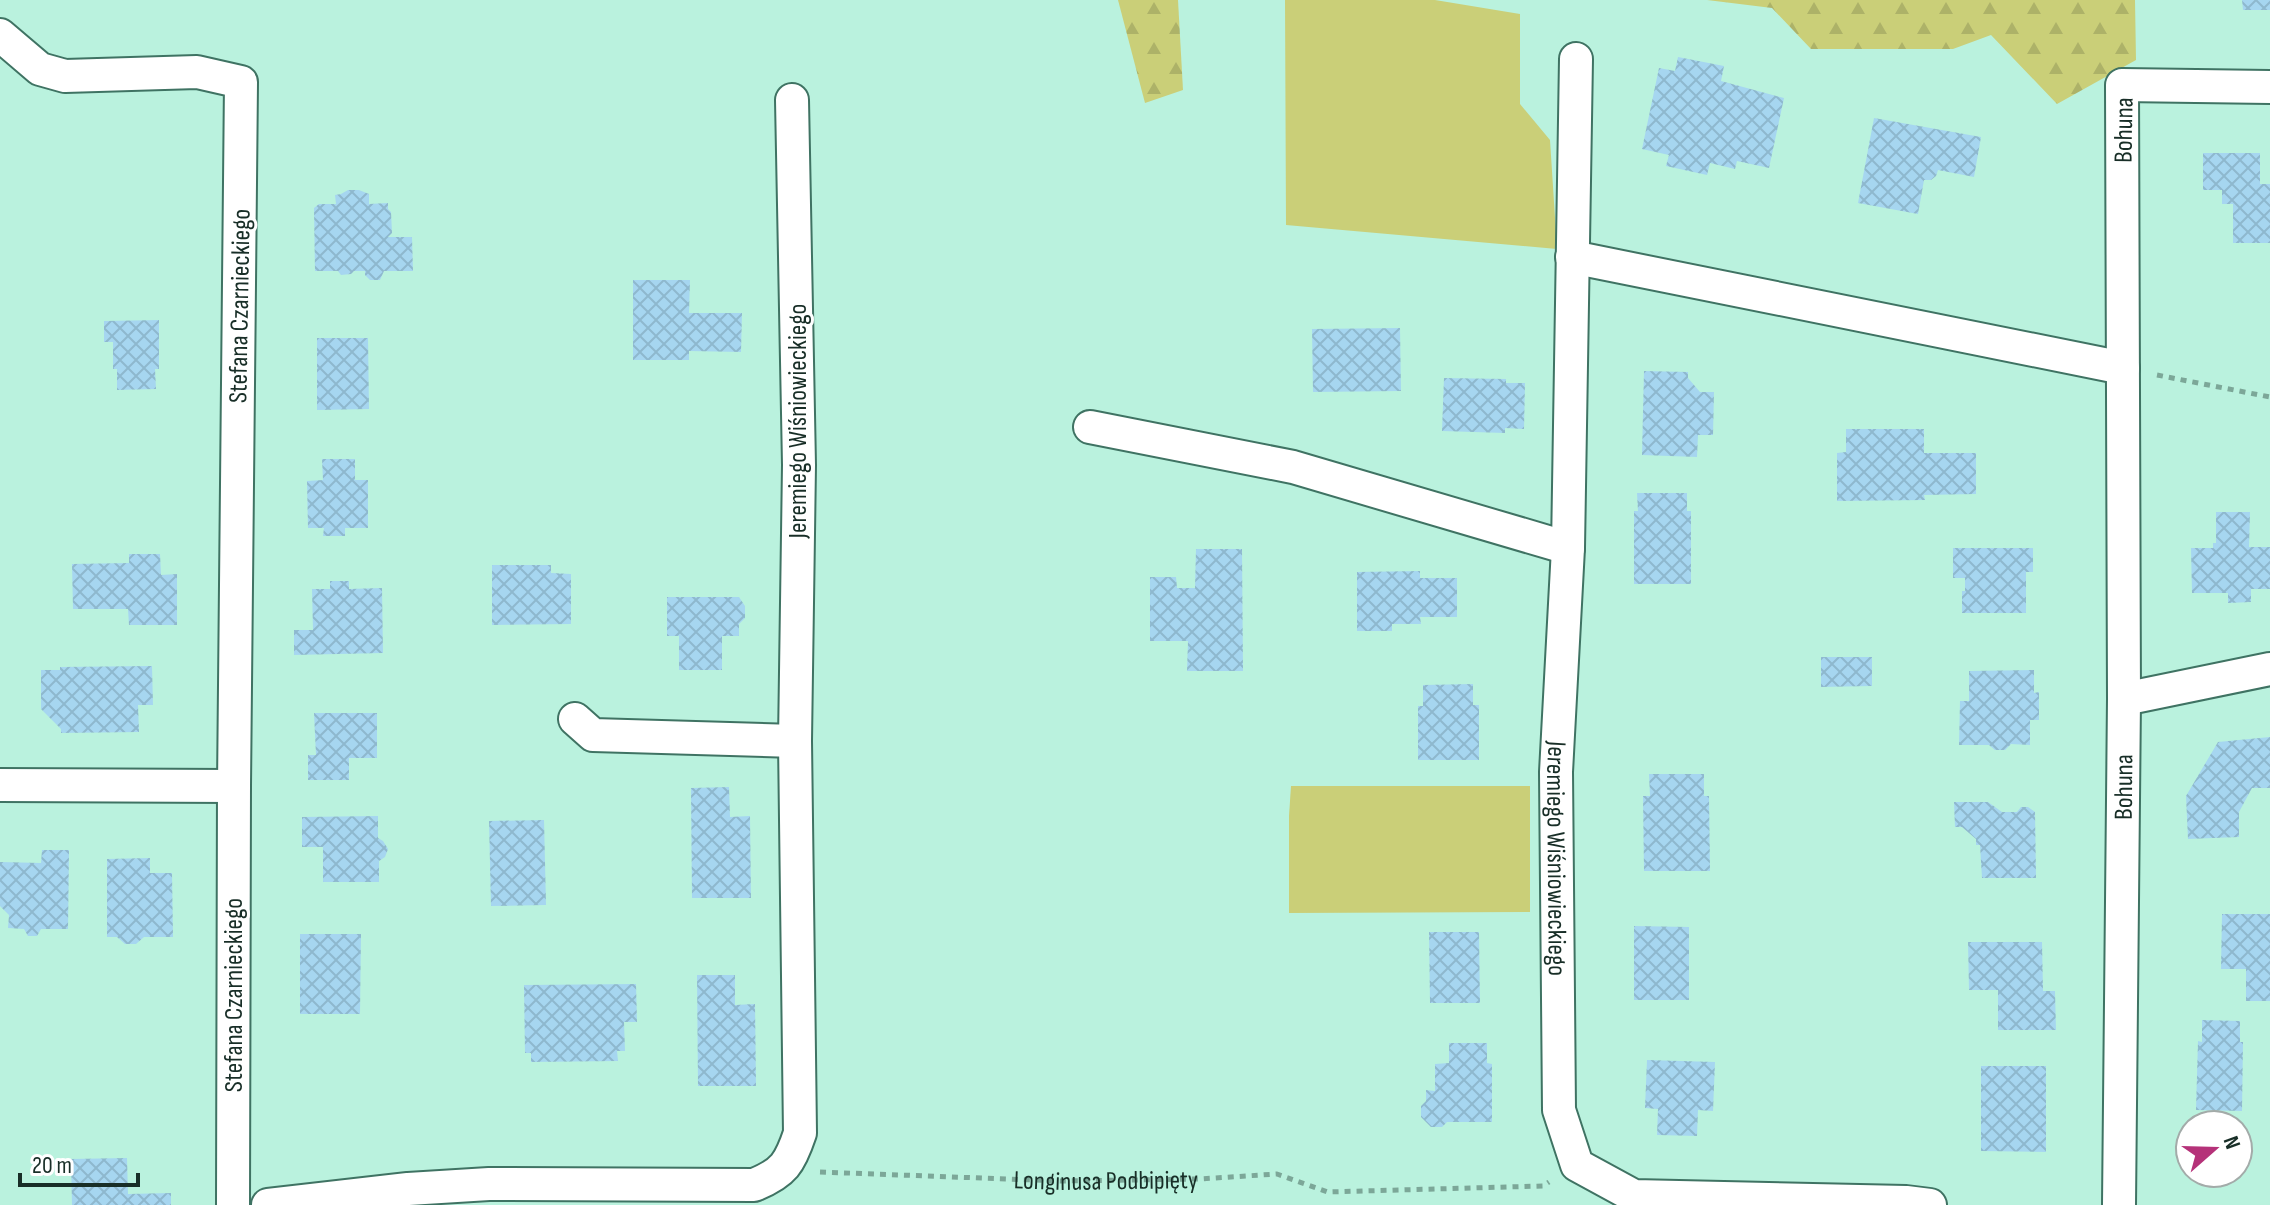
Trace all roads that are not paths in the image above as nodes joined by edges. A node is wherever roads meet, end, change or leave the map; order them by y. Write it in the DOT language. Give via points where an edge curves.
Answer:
graph roads {
  1 [pos="0,35"];
  2 [pos="1576,59"];
  3 [pos="2270,87"];
  4 [pos="792,100"];
  5 [pos="1572,257"];
  6 [pos="2123,368"];
  7 [pos="1090,427"];
  8 [pos="1568,548"];
  9 [pos="2270,669"];
  10 [pos="2124,699"];
  11 [pos="575,719"];
  12 [pos="795,741"];
  13 [pos="0,785"];
  14 [pos="234,786"];
  15 [pos="233,1205"];
  16 [pos="268,1205"];
  17 [pos="1930,1205"];
  18 [pos="2119,1205"];
  1 -- 14 [label="street, Stefana Czarnieckiego" via="40,69 65,76 197,72 241,82"];
  2 -- 5 [label="street, Jeremiego Wiśniowieckiego"];
  3 -- 6 [label="street, Bohuna" via="2122,85"];
  4 -- 12 [label="street, Jeremiego Wiśniowieckiego" via="799,465"];
  5 -- 6 [label="street"];
  5 -- 8 [label="street, Jeremiego Wiśniowieckiego"];
  6 -- 10 [label="street, Bohuna"];
  7 -- 8 [label="street" via="1293,467"];
  8 -- 17 [label="street, Jeremiego Wiśniowieckiego" via="1556,772 1559,1110 1577,1165 1634,1196"];
  9 -- 10 [label="street"];
  10 -- 18 [label="street, Bohuna"];
  11 -- 12 [label="street" via="593,735"];
  12 -- 16 [label="street, Jeremiego Wiśniowieckiego" via="800,1133 792,1158 773,1178 754,1185 489,1184"];
  13 -- 14 [label="street"];
  14 -- 15 [label="street, Stefana Czarnieckiego"];
}
